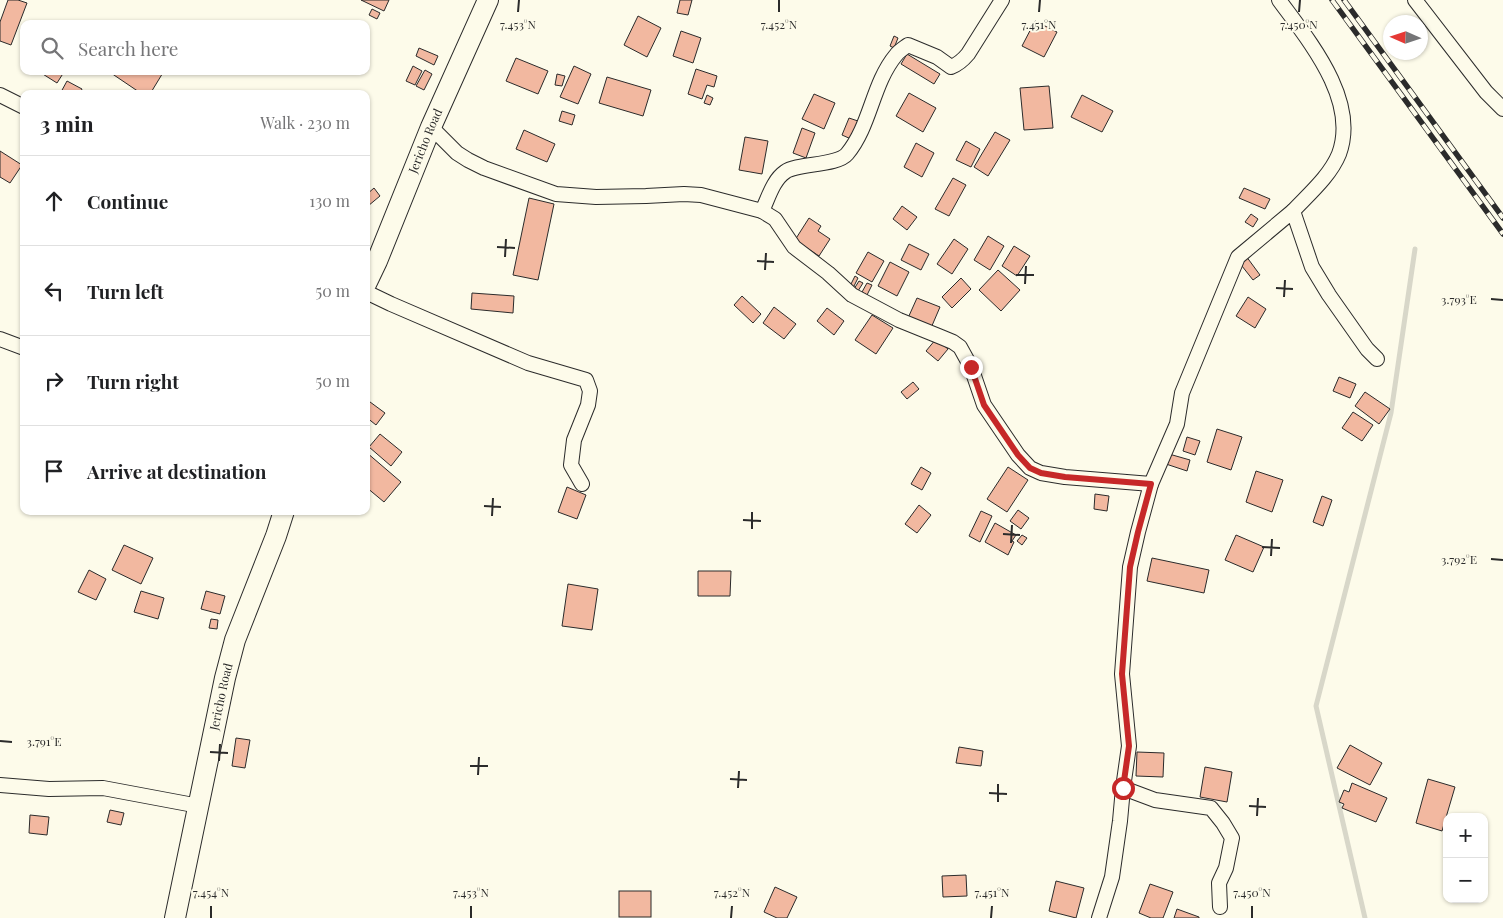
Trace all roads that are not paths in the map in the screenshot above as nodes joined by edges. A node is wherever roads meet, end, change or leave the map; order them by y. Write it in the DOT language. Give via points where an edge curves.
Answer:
graph roads {
  1 [pos="488,0"];
  2 [pos="1002,0"];
  3 [pos="1279,0"];
  4 [pos="1415,0"];
  5 [pos="0,94"];
  6 [pos="20,105"];
  7 [pos="1503,109"];
  8 [pos="431,127"];
  9 [pos="762,211"];
  10 [pos="1293,211"];
  11 [pos="372,259"];
  12 [pos="370,294"];
  13 [pos="0,339"];
  14 [pos="20,346"];
  15 [pos="1377,360"];
  16 [pos="582,484"];
  17 [pos="1151,484"];
  18 [pos="283,515"];
  19 [pos="0,785"];
  20 [pos="1123,788"];
  21 [pos="199,806"];
  22 [pos="1220,907"];
  23 [pos="175,918"];
  24 [pos="1099,918"];
  1 -- 8 [label="street, Jericho Road"];
  2 -- 9 [label="street" via="968,54 957,65 952,67 908,45 896,54 884,74 857,141 845,157 786,171 777,180"];
  3 -- 10 [label="street" via="1312,46 1335,87 1342,114 1343,136 1339,155 1327,174"];
  4 -- 7 [label="street" via="1486,92"];
  5 -- 6 [label="street"];
  8 -- 9 [label="street" via="468,160 556,194 596,197 701,195"];
  8 -- 11 [label="street, Jericho Road"];
  9 -- 17 [label="street" via="775,218 794,246 852,294 899,320 960,347 971,367 984,405 1030,468 1065,477"];
  10 -- 15 [label="street" via="1312,267"];
  10 -- 17 [label="street" via="1238,257 1182,393 1177,424"];
  12 -- 16 [label="street" via="528,363 586,380 590,391 588,405 574,440 571,465"];
  13 -- 14 [label="street"];
  17 -- 20 [label="street" via="1130,567 1122,674 1129,746"];
  18 -- 21 [label="street, Jericho Road" via="235,640"];
  19 -- 21 [label="street" via="49,789 103,788"];
  20 -- 22 [label="street" via="1155,800 1211,808 1232,838 1220,883"];
  20 -- 24 [label="street" via="1112,877"];
  21 -- 23 [label="street, Jericho Road"];
}
